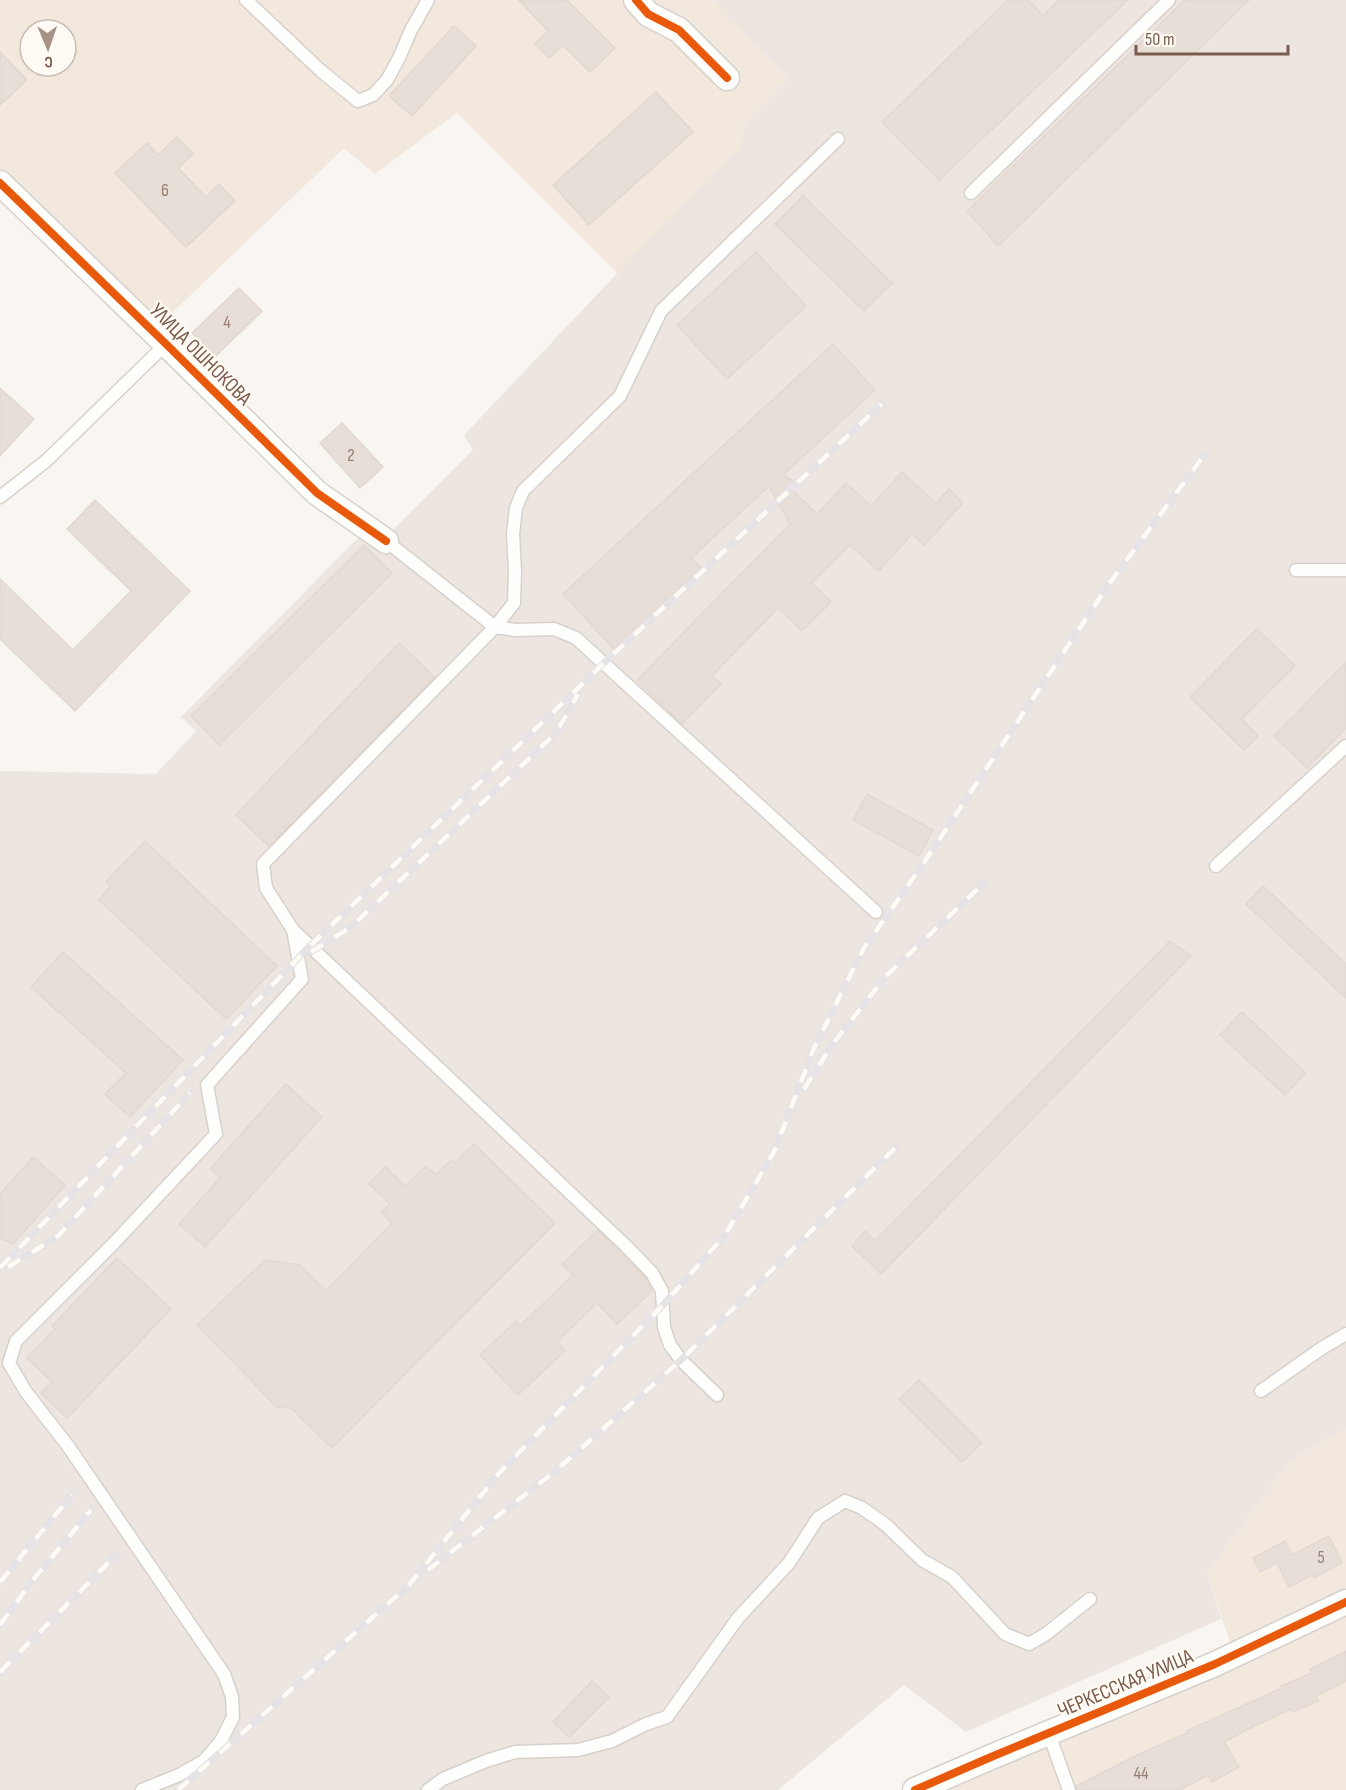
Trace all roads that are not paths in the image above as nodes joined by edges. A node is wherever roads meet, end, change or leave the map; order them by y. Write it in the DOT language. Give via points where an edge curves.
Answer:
graph roads {
  1 [pos="246,0"];
  2 [pos="428,0"];
  3 [pos="636,0"];
  4 [pos="1169,0"];
  5 [pos="727,78"];
  6 [pos="838,139"];
  7 [pos="0,183"];
  8 [pos="971,193"];
  9 [pos="166,344"];
  10 [pos="0,497"];
  11 [pos="386,541"];
  12 [pos="1296,570"];
  13 [pos="1346,570"];
  14 [pos="495,627"];
  15 [pos="1346,746"];
  16 [pos="1216,866"];
  17 [pos="876,912"];
  18 [pos="293,930"];
  19 [pos="1346,1334"];
  20 [pos="1262,1391"];
  21 [pos="717,1395"];
  22 [pos="1090,1599"];
  23 [pos="1346,1602"];
  24 [pos="1049,1734"];
  25 [pos="442,1784"];
  26 [pos="141,1790"];
  27 [pos="428,1790"];
  28 [pos="915,1790"];
  29 [pos="1069,1790"];
  1 -- 2 [label="lane" via="358,101 373,95 387,80"];
  3 -- 5 [label="street" via="648,14 679,30"];
  4 -- 8 [label="lane"];
  6 -- 14 [label="lane" via="661,312 620,396 523,491 513,534 514,603"];
  7 -- 9 [label="street, УЛИЦА ОШНОКОВА"];
  9 -- 10 [label="lane" via="46,461"];
  9 -- 11 [label="street, УЛИЦА ОШНОКОВА" via="317,493"];
  11 -- 14 [label="lane"];
  12 -- 13 [label="lane"];
  14 -- 17 [label="lane" via="554,629 576,639"];
  14 -- 18 [label="lane" via="263,864 266,888"];
  15 -- 16 [label="lane"];
  18 -- 21 [label="lane" via="652,1273 662,1291 664,1327 670,1345"];
  18 -- 26 [label="lane" via="302,980 207,1085 216,1134 16,1341 9,1363 224,1674 232,1697 233,1717 221,1741 204,1761"];
  19 -- 20 [label="lane"];
  22 -- 25 [label="lane" via="1029,1644 1005,1634 952,1577 922,1560 886,1525 862,1508 845,1502 818,1518 789,1563 738,1618 667,1717 612,1741 578,1750 515,1752 486,1761"];
  23 -- 24 [label="street, ЧЕРКЕССКАЯ УЛИЦА" via="1215,1664"];
  24 -- 28 [label="street, ЧЕРКЕССКАЯ УЛИЦА"];
  24 -- 29 [label="lane"];
  25 -- 27 [label="lane"];
}
